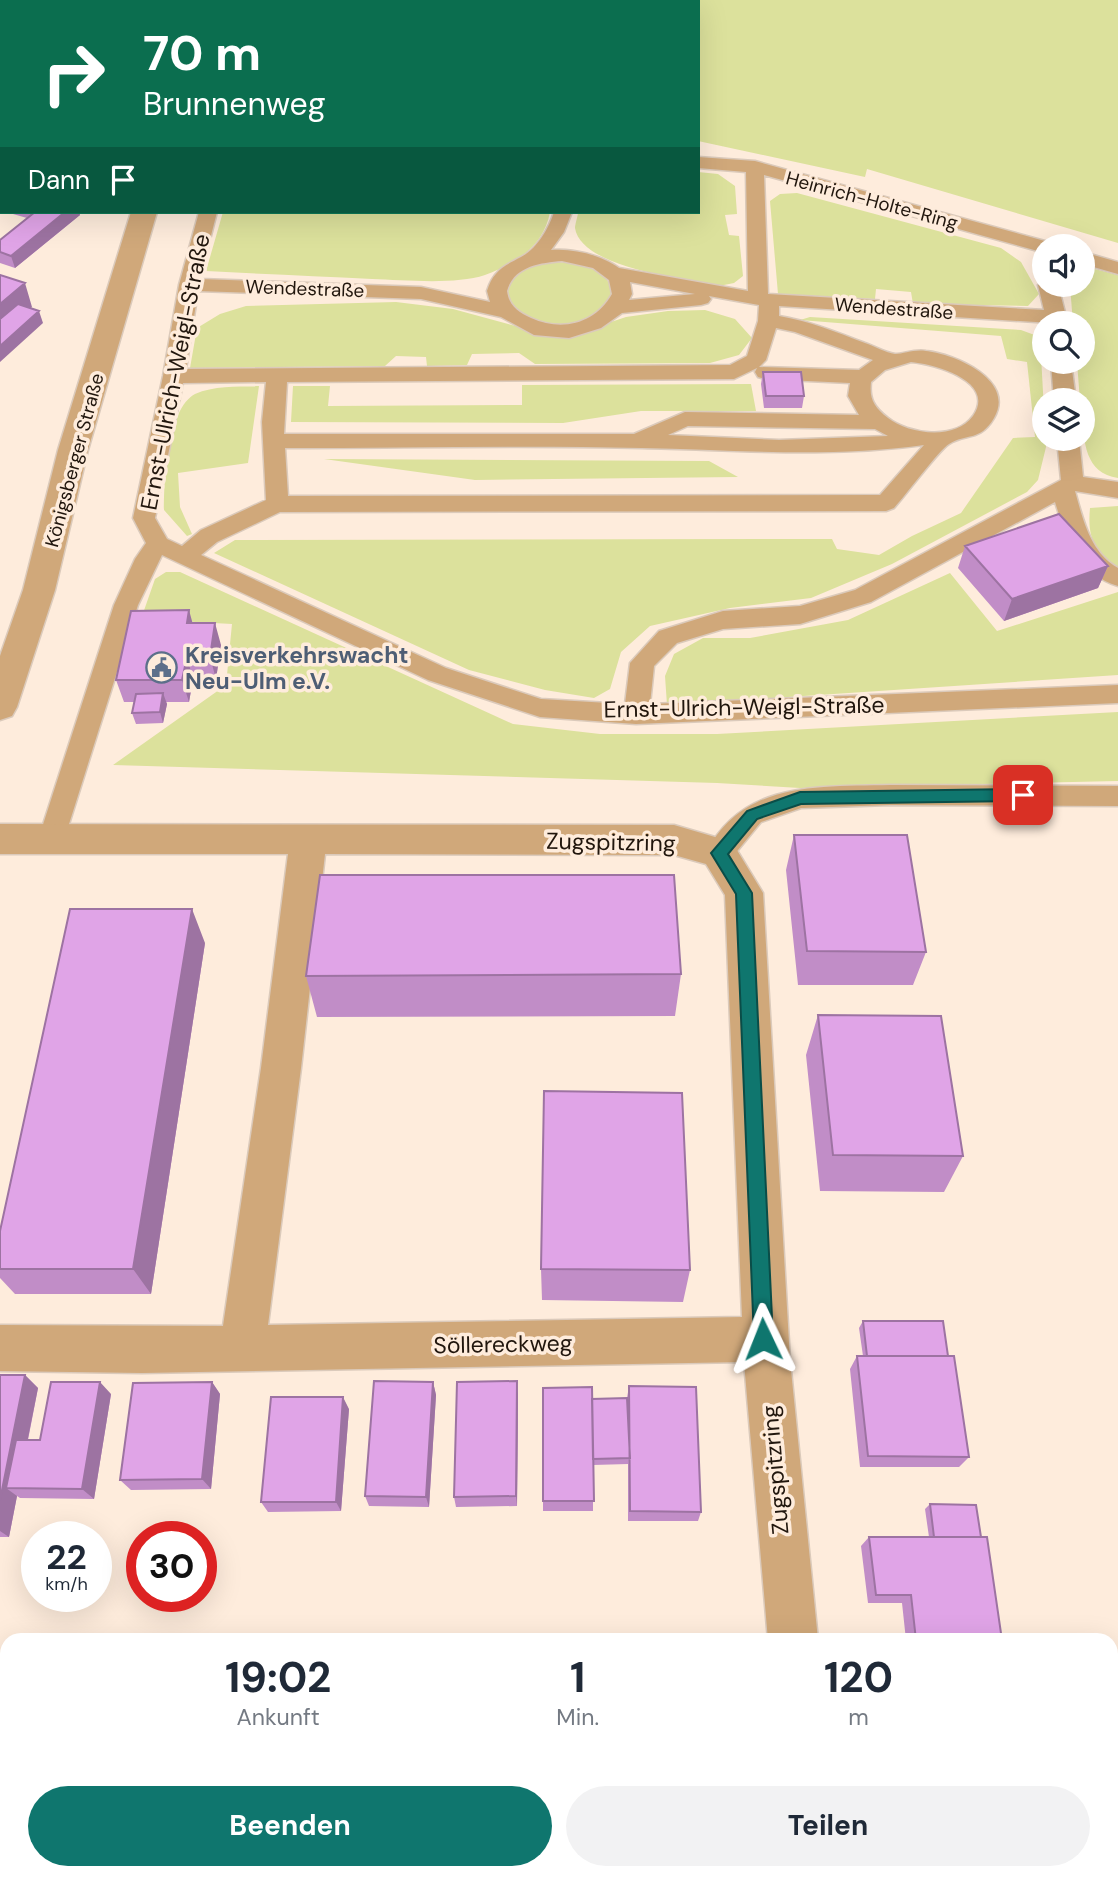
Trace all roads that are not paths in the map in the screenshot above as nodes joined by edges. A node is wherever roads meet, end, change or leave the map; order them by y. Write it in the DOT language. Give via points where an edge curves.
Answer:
graph roads {
  1 [pos="700,162"];
  2 [pos="755,167"];
  3 [pos="143,214"];
  4 [pos="207,214"];
  5 [pos="562,217"];
  6 [pos="1032,244"];
  7 [pos="578,257"];
  8 [pos="530,260"];
  9 [pos="1095,261"];
  10 [pos="1118,268"];
  11 [pos="613,273"];
  12 [pos="501,279"];
  13 [pos="189,285"];
  14 [pos="421,293"];
  15 [pos="732,295"];
  16 [pos="619,307"];
  17 [pos="765,307"];
  18 [pos="506,312"];
  19 [pos="1032,320"];
  20 [pos="891,359"];
  21 [pos="734,372"];
  22 [pos="174,376"];
  23 [pos="276,377"];
  24 [pos="862,377"];
  25 [pos="876,422"];
  26 [pos="933,438"];
  27 [pos="274,440"];
  28 [pos="637,441"];
  29 [pos="1068,451"];
  30 [pos="1068,487"];
  31 [pos="1118,490"];
  32 [pos="277,504"];
  33 [pos="158,544"];
  34 [pos="184,556"];
  35 [pos="1118,578"];
  36 [pos="1118,694"];
  37 [pos="0,707"];
  38 [pos="636,714"];
  39 [pos="1118,796"];
  40 [pos="0,839"];
  41 [pos="51,840"];
  42 [pos="308,840"];
  43 [pos="719,853"];
  44 [pos="763,1339"];
  45 [pos="0,1348"];
  46 [pos="242,1348"];
  47 [pos="792,1633"];
  1 -- 2 [label="lane, Heinrich-Holte-Ring"];
  2 -- 6 [label="lane, Heinrich-Holte-Ring"];
  2 -- 17 [label="lane"];
  3 -- 37 [label="street, Königsberger Straße" via="38,590"];
  4 -- 13 [label="lane, Ernst-Ulrich-Weigl-Straße"];
  5 -- 7 [label="lane"];
  5 -- 8 [label="lane"];
  7 -- 8 [label="lane"];
  7 -- 11 [label="lane"];
  8 -- 12 [label="lane"];
  9 -- 10 [label="lane"];
  11 -- 15 [label="lane, Wendestraße"];
  11 -- 16 [label="lane" via="624,295"];
  12 -- 14 [label="lane, Wendestraße"];
  12 -- 18 [label="lane" via="497,290"];
  13 -- 14 [label="lane, Wendestraße"];
  13 -- 22 [label="lane, Ernst-Ulrich-Weigl-Straße"];
  14 -- 18 [label="lane, Wendestraße"];
  15 -- 16 [label="lane, Wendestraße"];
  15 -- 17 [label="lane, Wendestraße"];
  16 -- 18 [label="lane" via="594,325 555,331 519,321"];
  17 -- 19 [label="lane, Wendestraße"];
  17 -- 20 [label="lane" via="799,326"];
  17 -- 21 [label="lane" via="756,360"];
  20 -- 24 [label="lane"];
  20 -- 26 [label="lane" via="911,356 954,364 983,386 988,399 986,413 977,425 961,434"];
  21 -- 23 [label="lane"];
  21 -- 24 [label="lane"];
  22 -- 23 [label="lane"];
  22 -- 33 [label="lane, Ernst-Ulrich-Weigl-Straße" via="144,518"];
  23 -- 27 [label="lane"];
  24 -- 25 [label="lane" via="859,400"];
  25 -- 26 [label="lane" via="890,430"];
  25 -- 28 [label="lane" via="685,419"];
  26 -- 28 [label="lane" via="878,445"];
  26 -- 32 [label="lane" via="886,503"];
  27 -- 28 [label="lane"];
  27 -- 32 [label="lane"];
  29 -- 30 [label="lane"];
  30 -- 31 [label="lane"];
  30 -- 35 [label="lane" via="1086,551 1101,571"];
  30 -- 38 [label="lane" via="863,596 800,615 723,620 668,637 642,663"];
  32 -- 34 [label="lane" via="209,536"];
  33 -- 34 [label="lane, Ernst-Ulrich-Weigl-Straße"];
  33 -- 41 [label="lane" via="146,559 126,605"];
  34 -- 38 [label="lane, Ernst-Ulrich-Weigl-Straße" via="437,674 540,708"];
  36 -- 38 [label="lane, Ernst-Ulrich-Weigl-Straße"];
  39 -- 43 [label="lane" via="800,798 752,815"];
  40 -- 41 [label="street, Zugspitzring"];
  41 -- 42 [label="street, Zugspitzring"];
  42 -- 43 [label="street, Zugspitzring" via="674,840"];
  42 -- 46 [label="street"];
  43 -- 44 [label="street, Zugspitzring" via="744,893"];
  44 -- 46 [label="street, Söllereckweg"];
  44 -- 47 [label="street, Zugspitzring"];
  45 -- 46 [label="street, Söllereckweg"];
}
